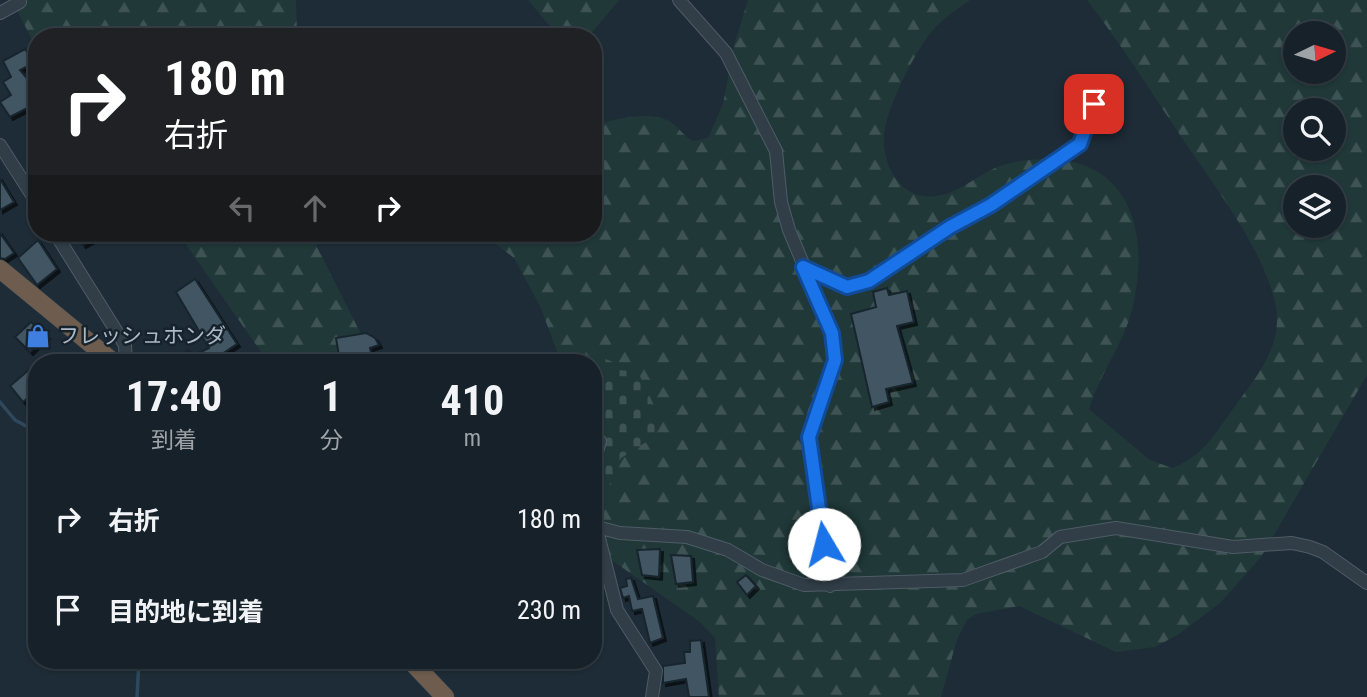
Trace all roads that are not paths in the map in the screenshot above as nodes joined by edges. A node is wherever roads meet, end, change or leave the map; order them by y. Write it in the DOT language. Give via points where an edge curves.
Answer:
graph roads {
  1 [pos="679,0"];
  2 [pos="20,2"];
  3 [pos="0,13"];
  4 [pos="1094,104"];
  5 [pos="0,145"];
  6 [pos="28,190"];
  7 [pos="61,242"];
  8 [pos="803,267"];
  9 [pos="0,268"];
  10 [pos="103,354"];
  11 [pos="126,354"];
  12 [pos="602,528"];
  13 [pos="602,555"];
  14 [pos="1367,583"];
  15 [pos="830,586"];
  16 [pos="418,669"];
  17 [pos="444,697"];
  18 [pos="652,697"];
  1 -- 8 [label="street" via="726,53 776,151 781,202"];
  2 -- 3 [label="street"];
  4 -- 8 [label="street" via="1080,144 869,281 847,287"];
  5 -- 6 [label="street"];
  7 -- 11 [label="street" via="125,345"];
  8 -- 15 [label="street" via="832,333 835,360 809,437"];
  9 -- 10 [label="highway"];
  12 -- 15 [label="street" via="687,537 728,550 784,579"];
  13 -- 18 [label="street" via="617,610 656,671"];
  14 -- 15 [label="street" via="1310,547 1233,547 1116,528 1060,537 1042,552 962,580"];
  16 -- 17 [label="highway"];
}
